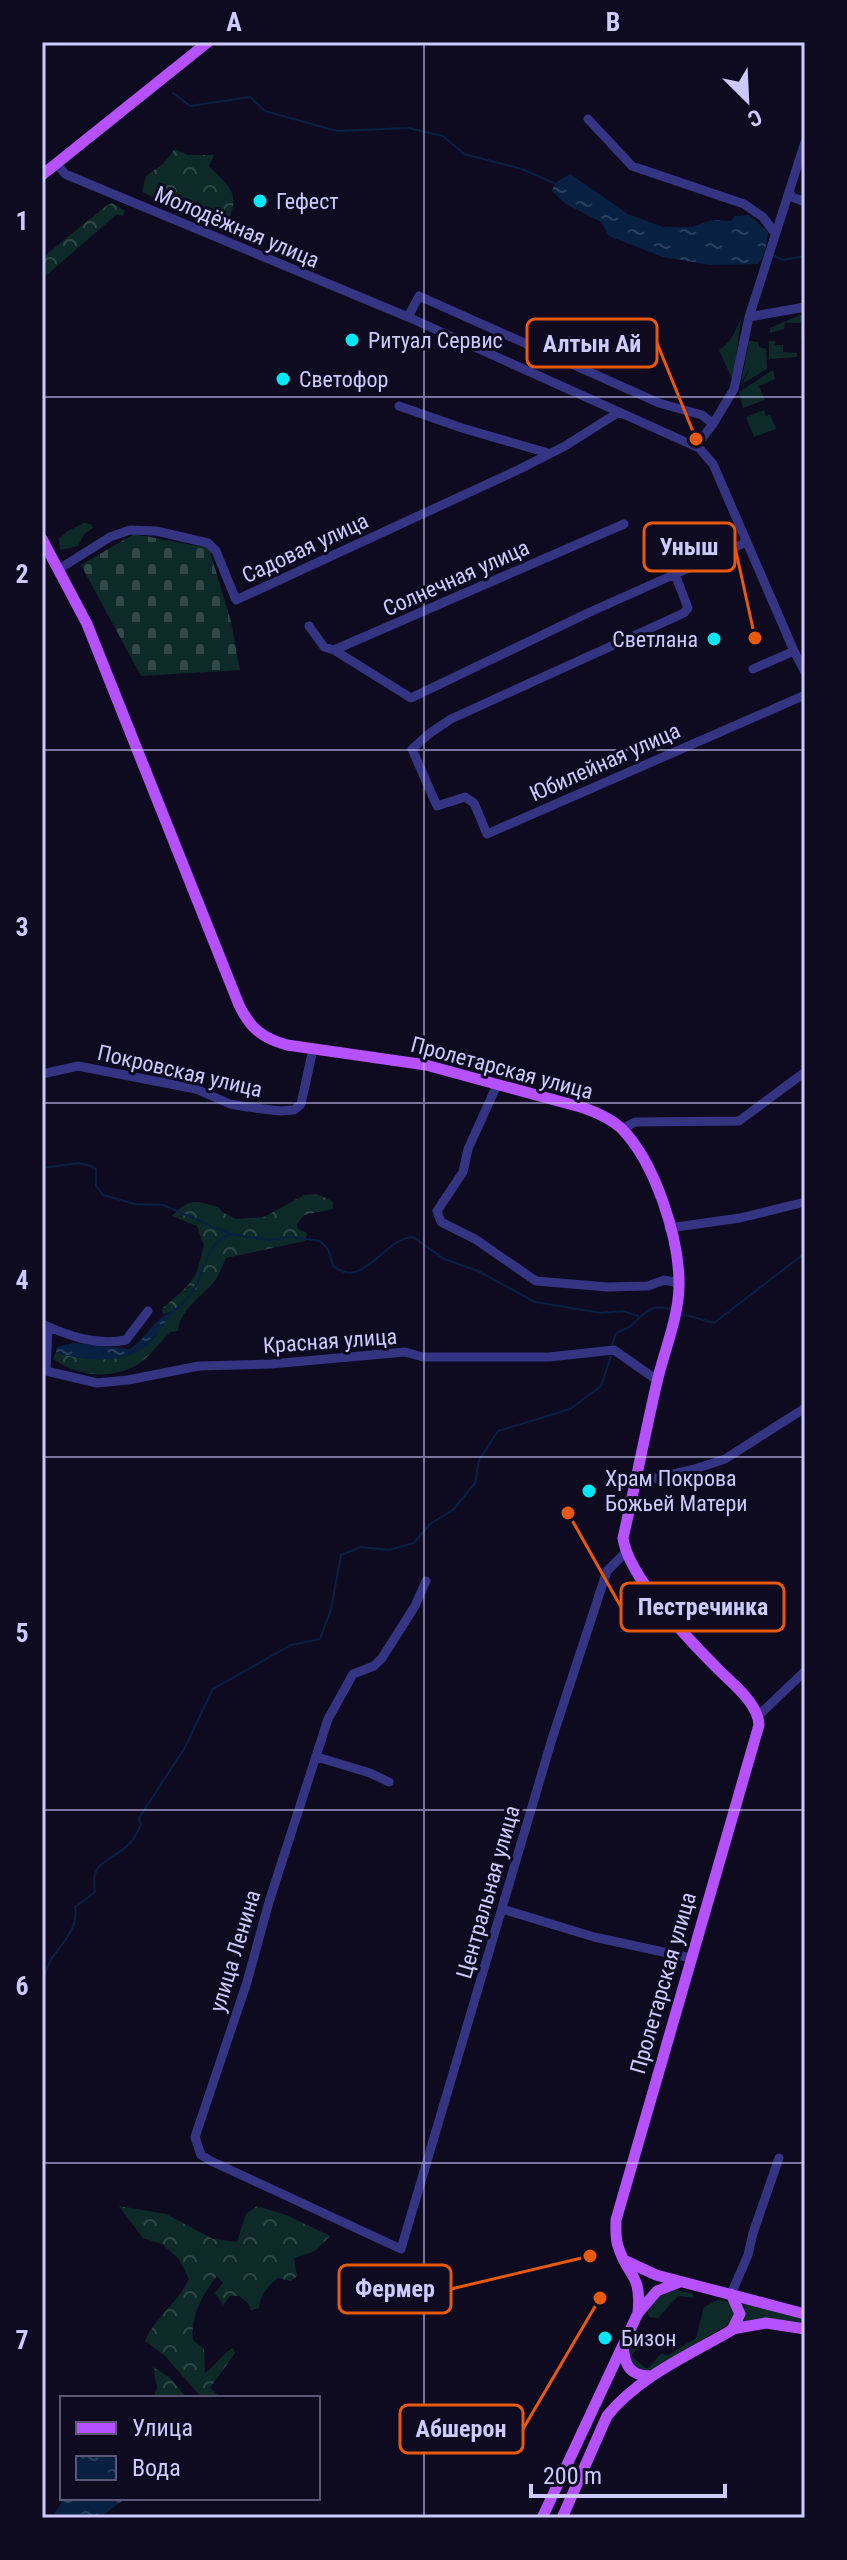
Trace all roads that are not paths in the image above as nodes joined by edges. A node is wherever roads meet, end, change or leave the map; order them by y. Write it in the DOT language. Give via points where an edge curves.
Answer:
graph roads {
  1 [pos="208,42"];
  2 [pos="588,119"];
  3 [pos="805,142"];
  4 [pos="56,163"];
  5 [pos="42,175"];
  6 [pos="789,191"];
  7 [pos="805,202"];
  8 [pos="774,232"];
  9 [pos="805,307"];
  10 [pos="408,317"];
  11 [pos="749,317"];
  12 [pos="399,406"];
  13 [pos="619,412"];
  14 [pos="713,424"];
  15 [pos="696,446"];
  16 [pos="548,453"];
  17 [pos="624,524"];
  18 [pos="42,539"];
  19 [pos="747,542"];
  20 [pos="59,569"];
  21 [pos="675,574"];
  22 [pos="309,626"];
  23 [pos="334,650"];
  24 [pos="794,651"];
  25 [pos="753,669"];
  26 [pos="804,683"];
  27 [pos="313,1049"];
  28 [pos="805,1072"];
  29 [pos="42,1074"];
  30 [pos="497,1085"];
  31 [pos="622,1129"];
  32 [pos="805,1202"];
  33 [pos="669,1228"];
  34 [pos="679,1283"];
  35 [pos="148,1311"];
  36 [pos="45,1326"];
  37 [pos="44,1370"];
  38 [pos="657,1380"];
  39 [pos="805,1408"];
  40 [pos="635,1483"];
  41 [pos="625,1553"];
  42 [pos="426,1581"];
  43 [pos="805,1671"];
  44 [pos="759,1715"];
  45 [pos="317,1757"];
  46 [pos="389,1782"];
  47 [pos="502,1909"];
  48 [pos="691,1958"];
  49 [pos="779,2158"];
  50 [pos="401,2249"];
  51 [pos="625,2260"];
  52 [pos="680,2282"];
  53 [pos="731,2294"];
  54 [pos="638,2313"];
  55 [pos="805,2314"];
  56 [pos="805,2329"];
  57 [pos="732,2330"];
  58 [pos="623,2345"];
  59 [pos="653,2376"];
  60 [pos="542,2518"];
  61 [pos="562,2518"];
  1 -- 4 [label="main road"];
  2 -- 8 [label="street" via="632,166 744,204"];
  3 -- 6 [label="street"];
  4 -- 5 [label="main road"];
  4 -- 10 [label="street, Молодёжная улица" via="65,174"];
  6 -- 7 [label="street"];
  6 -- 8 [label="street"];
  8 -- 11 [label="street"];
  9 -- 11 [label="street"];
  10 -- 13 [label="street, Молодёжная улица"];
  10 -- 14 [label="street" via="419,296"];
  11 -- 14 [label="street" via="734,389"];
  12 -- 16 [label="street"];
  13 -- 15 [label="street, Молодёжная улица"];
  13 -- 16 [label="street"];
  14 -- 15 [label="street"];
  15 -- 19 [label="street" via="713,464"];
  16 -- 20 [label="street, Садовая улица" via="236,600 208,543 156,531 130,530 110,537"];
  17 -- 23 [label="street, Солнечная улица"];
  18 -- 20 [label="main road, Пролетарская улица"];
  19 -- 21 [label="street"];
  19 -- 24 [label="street"];
  20 -- 27 [label="main road, Пролетарская улица" via="87,624 247,1022 271,1041"];
  21 -- 23 [label="street" via="411,698"];
  21 -- 26 [label="street, Юбилейная улица" via="687,602 684,613 451,719 412,749 437,806 465,797 474,803 487,834"];
  22 -- 23 [label="street" via="324,647"];
  24 -- 25 [label="street"];
  24 -- 26 [label="street"];
  27 -- 29 [label="street, Покровская улица" via="301,1104 294,1110 230,1104 196,1089 78,1066"];
  27 -- 30 [label="main road, Пролетарская улица" via="426,1065"];
  28 -- 31 [label="street" via="739,1121 635,1122"];
  30 -- 31 [label="main road, Пролетарская улица" via="584,1108"];
  30 -- 34 [label="street" via="463,1172 437,1211 441,1222 536,1281 607,1287"];
  31 -- 33 [label="main road, Пролетарская улица" via="651,1174"];
  32 -- 33 [label="street"];
  33 -- 34 [label="main road, Пролетарская улица"];
  34 -- 38 [label="main road, Пролетарская улица"];
  35 -- 36 [label="street, Красная улица" via="126,1340 110,1343"];
  36 -- 37 [label="street, Красная улица"];
  37 -- 38 [label="street, Красная улица" via="97,1383 199,1366 349,1355 549,1357 614,1350"];
  38 -- 40 [label="main road, Пролетарская улица"];
  39 -- 40 [label="street" via="725,1459"];
  40 -- 41 [label="main road, Пролетарская улица" via="623,1538"];
  41 -- 44 [label="main road" via="650,1591"];
  41 -- 47 [label="street, Центральная улица" via="607,1571"];
  42 -- 45 [label="street, улица Ленина" via="382,1658 353,1674 328,1719"];
  43 -- 44 [label="street"];
  44 -- 48 [label="main road, Пролетарская улица"];
  45 -- 46 [label="street"];
  45 -- 50 [label="street, улица Ленина" via="195,2137 201,2155"];
  47 -- 48 [label="street" via="594,1937"];
  47 -- 50 [label="street, Центральная улица"];
  48 -- 51 [label="main road, Пролетарская улица" via="616,2220 616,2241"];
  49 -- 53 [label="street"];
  51 -- 52 [label="main road"];
  51 -- 54 [label="main road, Пролетарская улица" via="638,2284"];
  52 -- 53 [label="main road"];
  52 -- 54 [label="main road" via="657,2291"];
  53 -- 55 [label="main road"];
  53 -- 57 [label="main road" via="740,2314"];
  54 -- 58 [label="main road"];
  56 -- 57 [label="main road" via="766,2323"];
  57 -- 59 [label="main road"];
  58 -- 59 [label="main road" via="629,2371"];
  58 -- 60 [label="main road"];
  59 -- 61 [label="main road" via="607,2416"];
}
